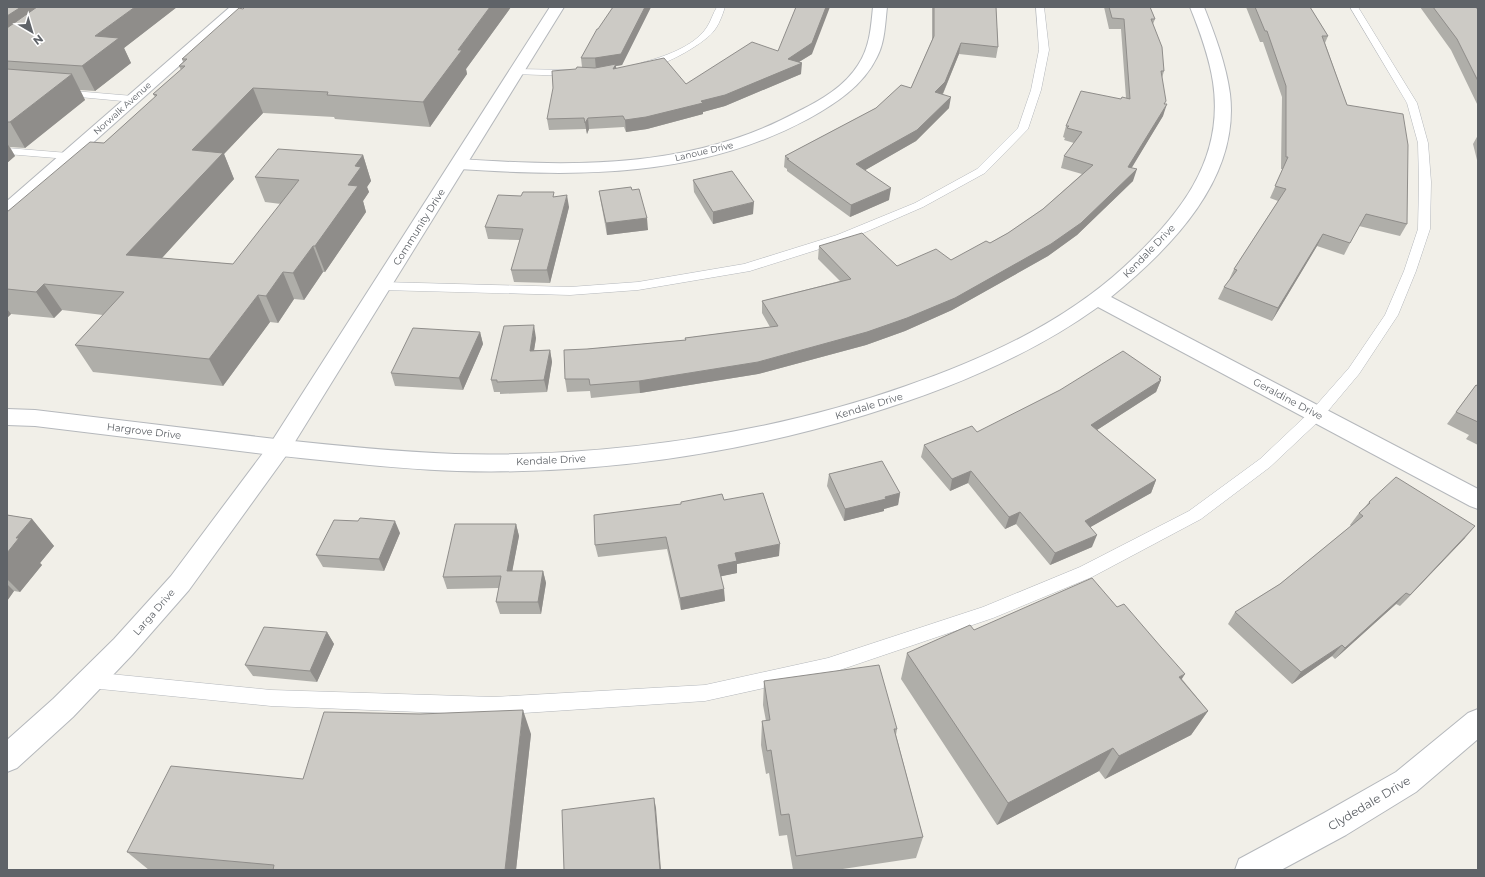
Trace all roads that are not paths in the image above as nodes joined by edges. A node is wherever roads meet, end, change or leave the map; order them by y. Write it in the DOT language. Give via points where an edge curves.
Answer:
graph roads {
  1 [pos="238,7"];
  2 [pos="557,7"];
  3 [pos="721,7"];
  4 [pos="880,7"];
  5 [pos="1040,7"];
  6 [pos="1198,7"];
  7 [pos="1354,7"];
  8 [pos="633,67"];
  9 [pos="516,72"];
  10 [pos="582,74"];
  11 [pos="55,92"];
  12 [pos="133,99"];
  13 [pos="7,151"];
  14 [pos="68,156"];
  15 [pos="459,164"];
  16 [pos="7,210"];
  17 [pos="382,286"];
  18 [pos="1099,299"];
  19 [pos="1317,414"];
  20 [pos="7,417"];
  21 [pos="280,447"];
  22 [pos="1478,500"];
  23 [pos="90,680"];
  24 [pos="1478,722"];
  25 [pos="7,758"];
  26 [pos="1250,870"];
  1 -- 12 [label="street, Norwalk Avenue"];
  2 -- 9 [label="street, Community Drive"];
  3 -- 8 [label="lane" via="709,31 696,44 654,63"];
  4 -- 15 [label="street, Lanoue Drive" via="876,44 869,59 845,88 828,102 780,128 754,138 694,155 628,165 558,169"];
  5 -- 17 [label="lane" via="1044,50 1036,90 1023,129 981,171 919,205 842,238 746,268 638,286 570,291"];
  6 -- 18 [label="street, Kendale Drive" via="1219,67 1223,100 1217,152 1206,179 1189,208 1163,240"];
  7 -- 19 [label="lane" via="1412,103 1423,143 1424,229 1391,315 1354,371"];
  9 -- 10 [label="lane"];
  9 -- 15 [label="street, Community Drive"];
  11 -- 12 [label="lane"];
  12 -- 14 [label="street, Norwalk Avenue"];
  13 -- 14 [label="lane"];
  14 -- 16 [label="street, Norwalk Avenue"];
  15 -- 17 [label="street, Community Drive"];
  17 -- 21 [label="street, Community Drive"];
  18 -- 19 [label="street, Geraldine Drive"];
  18 -- 21 [label="street, Kendale Drive" via="1020,346 967,371 908,394 773,432 710,444 624,455 514,463 382,459"];
  19 -- 22 [label="street, Geraldine Drive"];
  19 -- 23 [label="lane" via="1265,463 1195,515 1086,572 987,613 828,666 705,693 494,706 271,698"];
  20 -- 21 [label="street, Hargrove Drive" via="35,418"];
  21 -- 23 [label="street, Larga Drive" via="180,582"];
  23 -- 25 [label="street, Larga Drive"];
  24 -- 26 [label="street, Clydedale Drive" via="1406,782"];
}
